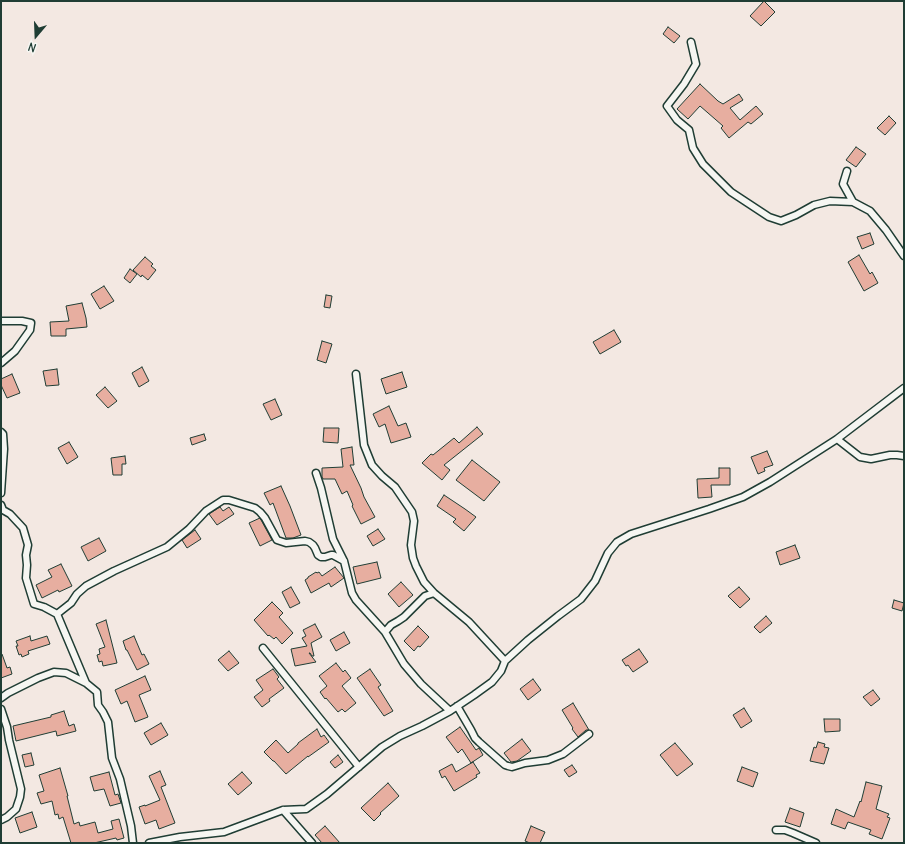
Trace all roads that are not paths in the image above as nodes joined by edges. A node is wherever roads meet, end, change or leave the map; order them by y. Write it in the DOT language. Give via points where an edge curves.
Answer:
graph roads {
  1 [pos="691,42"];
  2 [pos="847,171"];
  3 [pos="853,202"];
  4 [pos="904,256"];
  5 [pos="1,321"];
  6 [pos="1,363"];
  7 [pos="356,374"];
  8 [pos="904,388"];
  9 [pos="1,432"];
  10 [pos="836,439"];
  11 [pos="904,456"];
  12 [pos="316,473"];
  13 [pos="1,493"];
  14 [pos="1,505"];
  15 [pos="344,561"];
  16 [pos="434,593"];
  17 [pos="57,614"];
  18 [pos="385,632"];
  19 [pos="263,648"];
  20 [pos="505,661"];
  21 [pos="86,683"];
  22 [pos="1,698"];
  23 [pos="456,706"];
  24 [pos="1,709"];
  25 [pos="450,711"];
  26 [pos="589,734"];
  27 [pos="359,767"];
  28 [pos="283,810"];
  29 [pos="1,820"];
  30 [pos="776,830"];
  31 [pos="133,843"];
  32 [pos="149,843"];
  33 [pos="312,843"];
  34 [pos="816,843"];
  1 -- 3 [label="street" via="696,64 667,106 677,120 689,130 693,148 703,164 731,192 768,217 781,221 814,205 830,201"];
  2 -- 3 [label="street" via="843,184"];
  3 -- 4 [label="street" via="870,211"];
  5 -- 6 [label="street" via="32,323 15,351"];
  7 -- 16 [label="street" via="364,445 372,465 395,487 412,512 413,558 424,582"];
  8 -- 10 [label="street"];
  9 -- 13 [label="street" via="4,449"];
  10 -- 11 [label="street" via="860,457 871,459 890,455"];
  10 -- 20 [label="street" via="770,482 743,496 631,534 617,542 608,553 595,581 581,599"];
  12 -- 15 [label="street" via="333,539"];
  14 -- 17 [label="street" via="3,510 23,528 28,545 26,578 34,604"];
  15 -- 17 [label="street" via="333,555 321,557 309,542 286,543 277,540 266,518 255,508 223,500 206,511 167,547 86,586"];
  15 -- 18 [label="street" via="356,600"];
  16 -- 18 [label="street" via="425,596"];
  16 -- 20 [label="street" via="469,622"];
  17 -- 21 [label="street"];
  18 -- 25 [label="street" via="404,664"];
  19 -- 27 [label="street"];
  20 -- 23 [label="street" via="492,682"];
  21 -- 22 [label="street" via="66,673 54,672"];
  21 -- 31 [label="street" via="97,692 98,706 108,722 112,758 120,779"];
  23 -- 25 [label="street"];
  23 -- 26 [label="street" via="475,738 505,765 512,767 548,760 563,754"];
  24 -- 29 [label="street" via="8,727 21,789 16,809"];
  25 -- 27 [label="street" via="382,747"];
  27 -- 28 [label="street" via="306,809"];
  28 -- 32 [label="street" via="224,832"];
  28 -- 33 [label="street"];
  30 -- 34 [label="street" via="785,830"];
}
